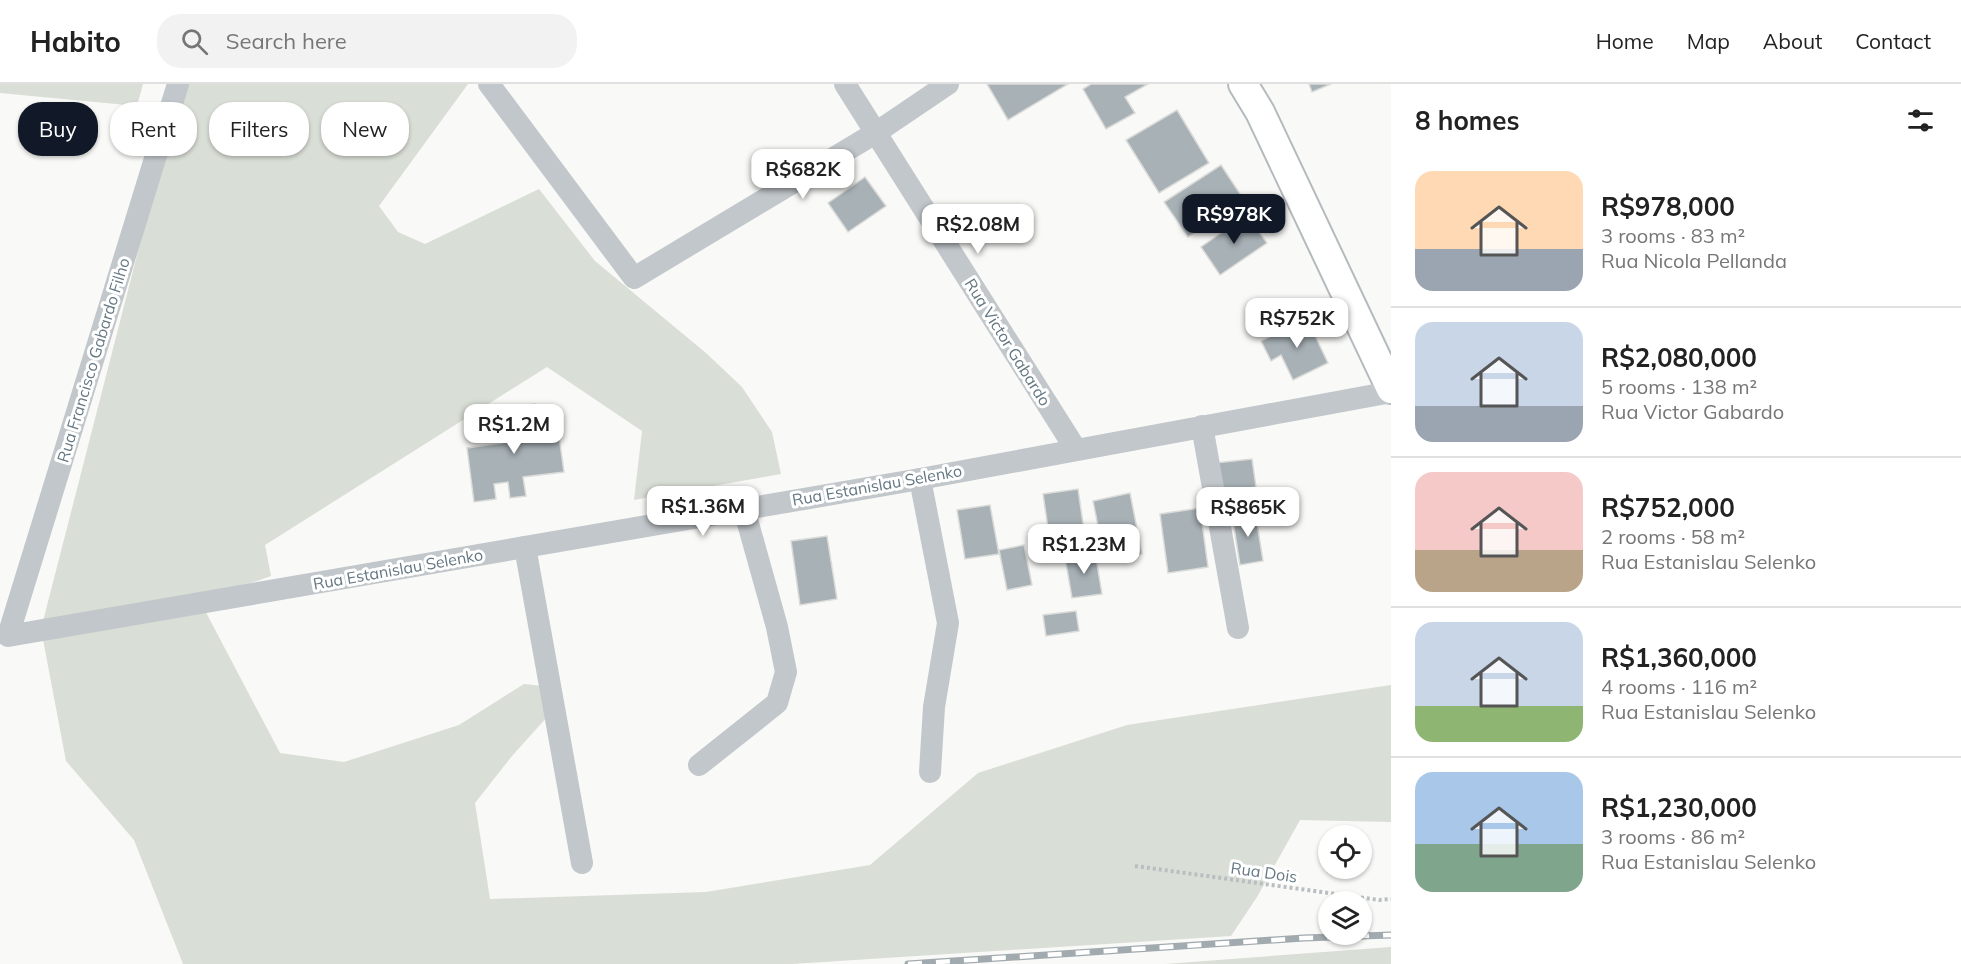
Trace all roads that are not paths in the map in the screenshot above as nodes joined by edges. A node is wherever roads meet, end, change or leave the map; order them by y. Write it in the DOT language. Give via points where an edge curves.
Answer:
graph roads {
  1 [pos="178,84"];
  2 [pos="489,84"];
  3 [pos="845,84"];
  4 [pos="948,84"];
  5 [pos="1243,84"];
  6 [pos="877,132"];
  7 [pos="1391,390"];
  8 [pos="1202,426"];
  9 [pos="1075,448"];
  10 [pos="920,479"];
  11 [pos="744,509"];
  12 [pos="525,547"];
  13 [pos="1238,628"];
  14 [pos="8,636"];
  15 [pos="699,765"];
  16 [pos="930,772"];
  17 [pos="582,863"];
  1 -- 14 [label="street, Rua Francisco Gabardo Filho"];
  2 -- 6 [label="street" via="634,278"];
  3 -- 6 [label="street, Rua Victor Gabardo"];
  4 -- 6 [label="street"];
  5 -- 7 [label="main road" via="1260,112"];
  6 -- 9 [label="street, Rua Victor Gabardo"];
  7 -- 8 [label="street, Rua Estanislau Selenko"];
  8 -- 9 [label="street, Rua Estanislau Selenko"];
  8 -- 13 [label="street"];
  9 -- 10 [label="street, Rua Estanislau Selenko"];
  10 -- 11 [label="street, Rua Estanislau Selenko"];
  10 -- 16 [label="street" via="948,623 934,707"];
  11 -- 12 [label="street, Rua Estanislau Selenko"];
  11 -- 15 [label="street" via="786,672 777,703"];
  12 -- 14 [label="street, Rua Estanislau Selenko"];
  12 -- 17 [label="street"];
}
